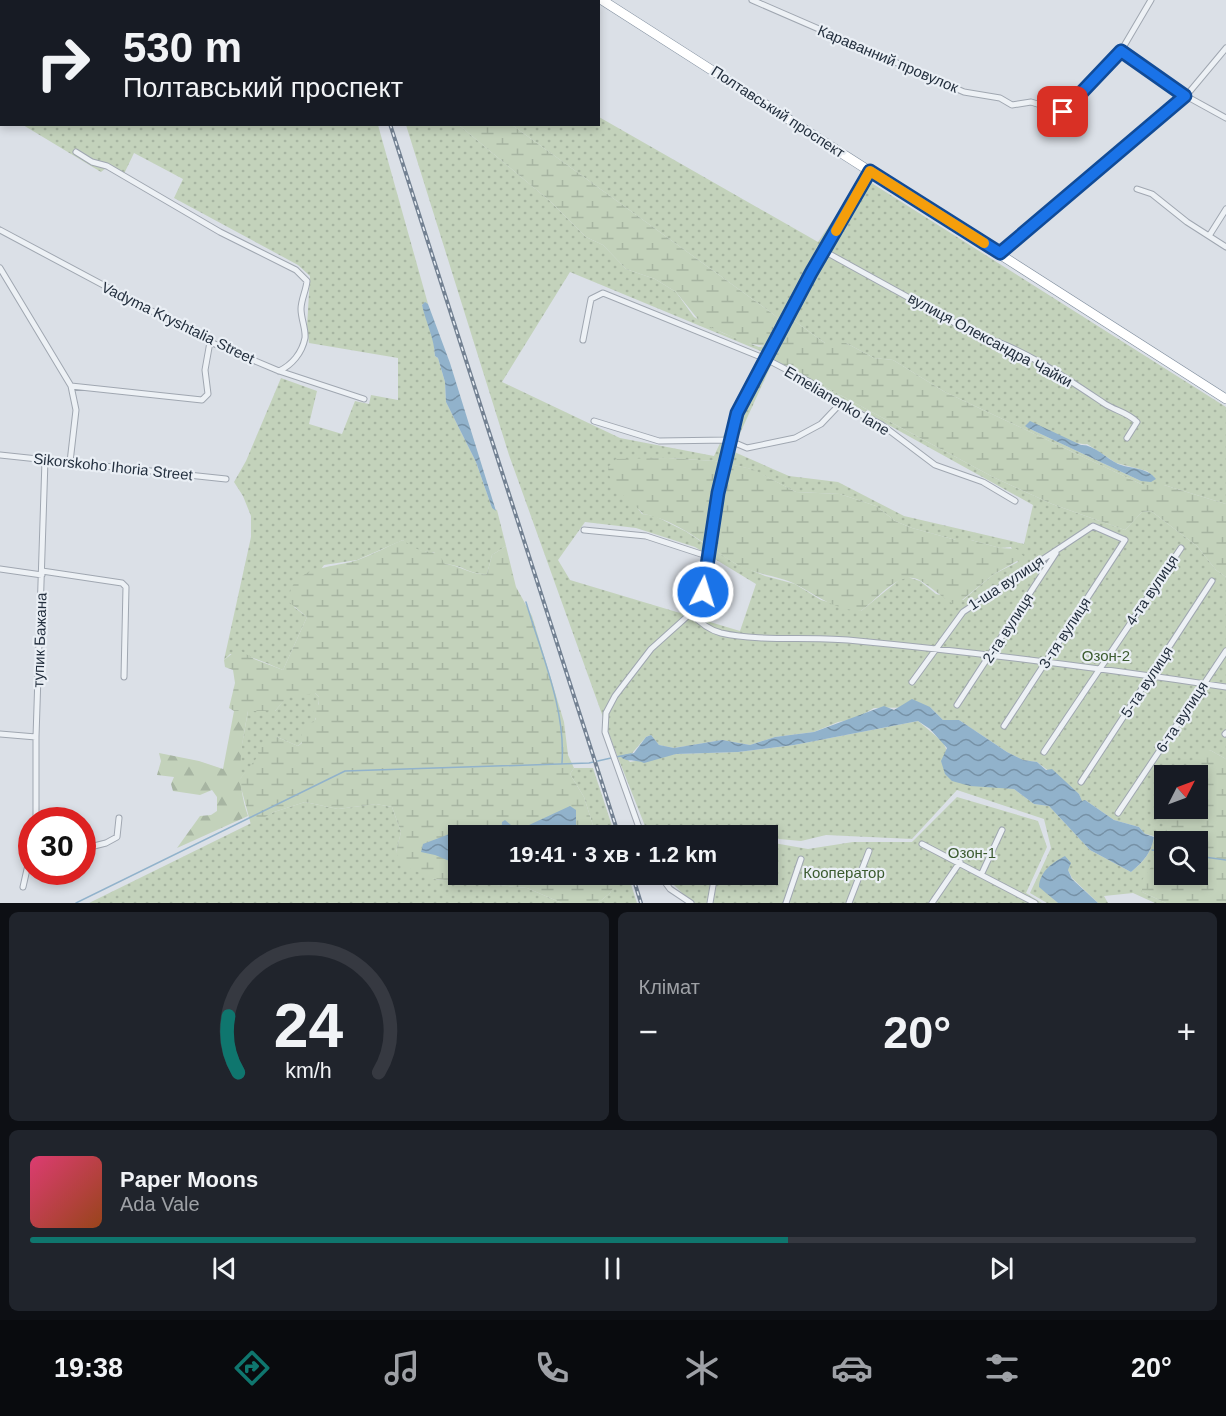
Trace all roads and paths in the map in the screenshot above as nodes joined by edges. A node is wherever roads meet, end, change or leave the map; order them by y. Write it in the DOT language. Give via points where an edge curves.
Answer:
graph roads {
  1 [pos="602,0"];
  2 [pos="752,0"];
  3 [pos="1151,0"];
  4 [pos="1226,48"];
  5 [pos="1121,51"];
  6 [pos="1185,96"];
  7 [pos="1226,118"];
  8 [pos="76,152"];
  9 [pos="870,171"];
  10 [pos="1137,189"];
  11 [pos="1226,210"];
  12 [pos="0,230"];
  13 [pos="1209,236"];
  14 [pos="1226,247"];
  15 [pos="824,250"];
  16 [pos="1000,253"];
  17 [pos="0,268"];
  18 [pos="583,340"];
  19 [pos="210,342"];
  20 [pos="766,359"];
  21 [pos="279,371"];
  22 [pos="71,386"];
  23 [pos="364,399"];
  24 [pos="1226,399"];
  25 [pos="840,404"];
  26 [pos="594,421"];
  27 [pos="1127,438"];
  28 [pos="728,440"];
  29 [pos="0,455"];
  30 [pos="45,460"];
  31 [pos="70,462"];
  32 [pos="226,479"];
  33 [pos="1015,501"];
  34 [pos="584,530"];
  35 [pos="1125,540"];
  36 [pos="1181,548"];
  37 [pos="1058,550"];
  38 [pos="707,556"];
  39 [pos="0,569"];
  40 [pos="42,573"];
  41 [pos="1212,581"];
  42 [pos="691,614"];
  43 [pos="938,648"];
  44 [pos="1226,651"];
  45 [pos="992,655"];
  46 [pos="1046,662"];
  47 [pos="1099,669"];
  48 [pos="1151,675"];
  49 [pos="124,677"];
  50 [pos="912,682"];
  51 [pos="1204,683"];
  52 [pos="1226,687"];
  53 [pos="957,705"];
  54 [pos="1004,726"];
  55 [pos="0,734"];
  56 [pos="36,737"];
  57 [pos="1044,752"];
  58 [pos="1081,782"];
  59 [pos="36,807"];
  60 [pos="1118,813"];
  61 [pos="119,818"];
  62 [pos="638,825"];
  63 [pos="1002,830"];
  64 [pos="922,844"];
  65 [pos="96,846"];
  66 [pos="869,851"];
  67 [pos="801,859"];
  68 [pos="960,862"];
  69 [pos="981,873"];
  70 [pos="667,885"];
  71 [pos="713,885"];
  72 [pos="679,900"];
  73 [pos="1025,901"];
  74 [pos="691,903"];
  75 [pos="710,903"];
  76 [pos="786,903"];
  77 [pos="849,903"];
  78 [pos="932,903"];
  79 [pos="1035,903"];
  1 -- 9 [label="highway, Полтавський проспект"];
  2 -- 5 [label="street, Караванний провулок" via="964,92 1000,98 1012,105 1031,102 1063,112"];
  3 -- 5 [label="street, Караванний провулок"];
  4 -- 6 [label="street"];
  5 -- 6 [label="street"];
  6 -- 7 [label="street"];
  6 -- 16 [label="street"];
  8 -- 21 [label="street" via="296,270 307,281 301,308 305,338 297,357"];
  9 -- 15 [label="street"];
  9 -- 16 [label="highway, Полтавський проспект"];
  10 -- 13 [label="street" via="1152,194"];
  11 -- 13 [label="street"];
  12 -- 19 [label="street, Vadyma Kryshtalia Street"];
  13 -- 14 [label="street"];
  15 -- 20 [label="street"];
  15 -- 27 [label="street, вулиця Олександра Чайки" via="982,338 1014,350 1106,405 1130,414 1137,422"];
  16 -- 24 [label="highway, Полтавський проспект"];
  17 -- 22 [label="street"];
  18 -- 20 [label="street, Emelianenko lane" via="591,299 603,293"];
  19 -- 21 [label="street, Vadyma Kryshtalia Street"];
  19 -- 22 [label="street" via="205,370 208,394 202,400"];
  20 -- 25 [label="street, Emelianenko lane" via="810,382"];
  20 -- 28 [label="street" via="737,413"];
  21 -- 23 [label="street, Vadyma Kryshtalia Street"];
  22 -- 31 [label="street" via="76,410"];
  25 -- 28 [label="street" via="821,424 795,438 747,448"];
  25 -- 33 [label="street, Emelianenko lane" via="882,425 935,465 983,482"];
  26 -- 28 [label="street" via="659,441"];
  28 -- 38 [label="street"];
  29 -- 30 [label="street, Sikorskoho Ihoria Street"];
  30 -- 31 [label="street, Sikorskoho Ihoria Street"];
  30 -- 40 [label="street, тупик Бажана"];
  31 -- 32 [label="street, Sikorskoho Ihoria Street"];
  34 -- 38 [label="street" via="646,536"];
  35 -- 37 [label="street, 1-ша вулиця" via="1093,526"];
  35 -- 46 [label="street, 3-тя вулиця"];
  36 -- 47 [label="street, 4-та вулиця"];
  37 -- 43 [label="street, 1-ша вулиця" via="963,612"];
  37 -- 45 [label="street, 2-га вулиця"];
  38 -- 42 [label="street" via="703,592"];
  39 -- 40 [label="street"];
  40 -- 49 [label="street" via="126,587"];
  40 -- 56 [label="street, тупик Бажана"];
  41 -- 48 [label="street, 5-та вулиця"];
  42 -- 43 [label="street" via="718,632 740,636 845,639"];
  42 -- 62 [label="street" via="651,649 606,713 605,732 610,750"];
  43 -- 45 [label="street"];
  43 -- 50 [label="street, 1-ша вулиця"];
  44 -- 51 [label="street, 6-та вулиця"];
  45 -- 46 [label="street"];
  45 -- 53 [label="street, 2-га вулиця"];
  46 -- 47 [label="street"];
  46 -- 54 [label="street, 3-тя вулиця"];
  47 -- 48 [label="street"];
  47 -- 57 [label="street, 4-та вулиця"];
  48 -- 51 [label="street"];
  48 -- 58 [label="street, 5-та вулиця"];
  51 -- 52 [label="street"];
  51 -- 60 [label="street, 6-та вулиця"];
  55 -- 56 [label="street"];
  56 -- 59 [label="street, тупик Бажана"];
  61 -- 65 [label="street" via="117,837"];
  63 -- 69 [label="street"];
  64 -- 68 [label="street"];
  66 -- 77 [label="street"];
  67 -- 76 [label="street"];
  68 -- 69 [label="street"];
  68 -- 78 [label="street"];
  69 -- 73 [label="street"];
  70 -- 72 [label="street"];
  71 -- 75 [label="street"];
  72 -- 74 [label="street"];
  73 -- 79 [label="street"];
}
